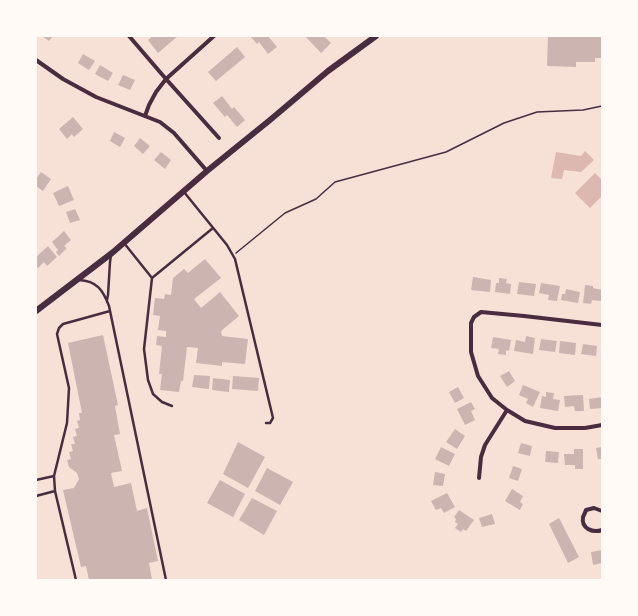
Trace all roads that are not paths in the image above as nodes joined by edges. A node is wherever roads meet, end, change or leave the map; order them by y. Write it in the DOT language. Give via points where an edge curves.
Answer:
graph roads {
  1 [pos="129,36"];
  2 [pos="214,36"];
  3 [pos="376,36"];
  4 [pos="36,60"];
  5 [pos="166,79"];
  6 [pos="145,116"];
  7 [pos="219,138"];
  8 [pos="207,171"];
  9 [pos="184,191"];
  10 [pos="213,228"];
  11 [pos="124,243"];
  12 [pos="112,253"];
  13 [pos="152,278"];
  14 [pos="76,280"];
  15 [pos="107,300"];
  16 [pos="110,311"];
  17 [pos="36,312"];
  18 [pos="602,325"];
  19 [pos="172,406"];
  20 [pos="507,410"];
  21 [pos="266,423"];
  22 [pos="602,425"];
  23 [pos="54,476"];
  24 [pos="479,478"];
  25 [pos="36,480"];
  26 [pos="55,491"];
  27 [pos="36,496"];
  28 [pos="602,511"];
  29 [pos="602,530"];
  30 [pos="76,580"];
  31 [pos="166,580"];
  1 -- 5 [label="street"];
  2 -- 5 [label="street"];
  3 -- 8 [label="street" via="328,71"];
  4 -- 6 [label="street" via="63,79 96,97"];
  5 -- 6 [label="street" via="156,92"];
  5 -- 7 [label="street"];
  6 -- 8 [label="street" via="160,122 174,133"];
  8 -- 9 [label="street"];
  9 -- 10 [label="lane"];
  9 -- 11 [label="street"];
  10 -- 13 [label="lane"];
  10 -- 21 [label="lane" via="235,259 273,418"];
  11 -- 12 [label="street"];
  11 -- 13 [label="lane"];
  12 -- 14 [label="street"];
  12 -- 15 [label="lane"];
  13 -- 19 [label="lane" via="144,349 148,380 153,394"];
  14 -- 15 [label="lane" via="94,284"];
  14 -- 17 [label="street"];
  15 -- 16 [label="lane"];
  16 -- 23 [label="lane" via="64,324 59,328 57,334 69,388 67,423"];
  16 -- 31 [label="lane"];
  18 -- 20 [label="street" via="481,312 474,317 471,323 471,352 478,376 492,398"];
  20 -- 22 [label="street" via="525,421 555,428"];
  20 -- 24 [label="street" via="485,445"];
  23 -- 25 [label="lane"];
  23 -- 26 [label="lane"];
  26 -- 27 [label="lane"];
  26 -- 30 [label="lane"];
  28 -- 29 [label="street" via="594,508 586,510 583,524 596,532"];
}
